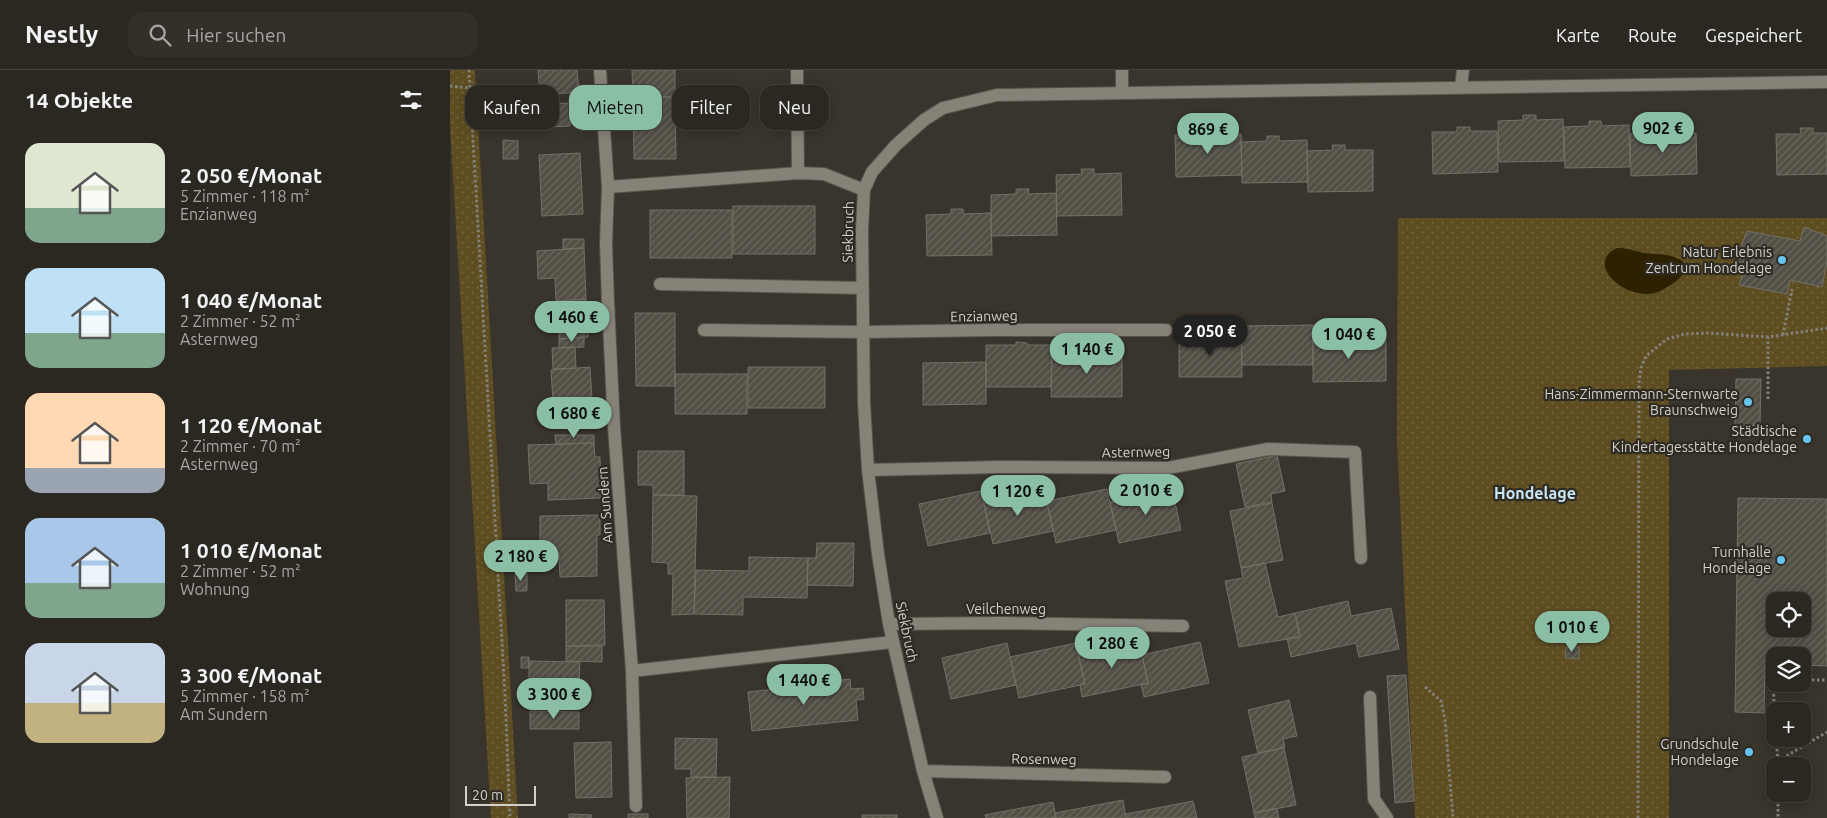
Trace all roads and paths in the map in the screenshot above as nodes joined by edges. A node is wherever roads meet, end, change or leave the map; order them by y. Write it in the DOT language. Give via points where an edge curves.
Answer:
graph roads {
  1 [pos="469,70"];
  2 [pos="600,70"];
  3 [pos="797,70"];
  4 [pos="1122,70"];
  5 [pos="1463,70"];
  6 [pos="1793,76"];
  7 [pos="1827,82"];
  8 [pos="470,85"];
  9 [pos="450,86"];
  10 [pos="1461,87"];
  11 [pos="465,88"];
  12 [pos="1122,93"];
  13 [pos="472,130"];
  14 [pos="798,173"];
  15 [pos="608,187"];
  16 [pos="864,190"];
  17 [pos="660,284"];
  18 [pos="862,288"];
  19 [pos="1792,289"];
  20 [pos="1827,328"];
  21 [pos="704,330"];
  22 [pos="1166,330"];
  23 [pos="863,332"];
  24 [pos="1783,334"];
  25 [pos="1768,337"];
  26 [pos="1768,399"];
  27 [pos="868,470"];
  28 [pos="1361,558"];
  29 [pos="888,624"];
  30 [pos="1183,626"];
  31 [pos="893,642"];
  32 [pos="632,671"];
  33 [pos="1811,680"];
  34 [pos="1827,680"];
  35 [pos="1425,687"];
  36 [pos="1370,697"];
  37 [pos="1827,732"];
  38 [pos="1785,757"];
  39 [pos="923,771"];
  40 [pos="1165,777"];
  41 [pos="1778,802"];
  42 [pos="636,806"];
  43 [pos="510,818"];
  44 [pos="937,818"];
  45 [pos="1387,818"];
  46 [pos="1453,818"];
  47 [pos="1638,818"];
  48 [pos="1778,818"];
  1 -- 8 [label="path"];
  2 -- 15 [label="street, Am Sundern"];
  3 -- 14 [label="street"];
  4 -- 12 [label="street"];
  5 -- 10 [label="street"];
  6 -- 7 [label="street, Siekbruch"];
  6 -- 10 [label="street, Siekbruch"];
  9 -- 11 [label="path"];
  10 -- 12 [label="street, Siekbruch"];
  12 -- 16 [label="street, Siekbruch" via="997,95 943,108 896,145 872,172"];
  13 -- 43 [label="path"];
  14 -- 15 [label="street"];
  14 -- 16 [label="street" via="824,174"];
  15 -- 32 [label="street, Am Sundern" via="606,243 610,340"];
  16 -- 18 [label="street, Siekbruch"];
  17 -- 18 [label="street"];
  18 -- 23 [label="street, Siekbruch"];
  19 -- 24 [label="path"];
  20 -- 24 [label="path"];
  21 -- 23 [label="street, Enzianweg"];
  22 -- 23 [label="street, Enzianweg"];
  23 -- 27 [label="street, Siekbruch"];
  24 -- 25 [label="path"];
  25 -- 26 [label="path"];
  25 -- 47 [label="path" via="1685,334 1667,339 1646,356 1641,368 1638,383"];
  27 -- 28 [label="street, Asternweg" via="1168,468 1268,449 1355,452"];
  27 -- 29 [label="street, Siekbruch"];
  29 -- 30 [label="street, Veilchenweg"];
  29 -- 31 [label="street, Siekbruch"];
  31 -- 32 [label="street"];
  31 -- 39 [label="street, Siekbruch"];
  32 -- 42 [label="street, Am Sundern"];
  33 -- 34 [label="path"];
  35 -- 46 [label="path" via="1441,701"];
  36 -- 45 [label="street" via="1374,799"];
  37 -- 38 [label="path"];
  39 -- 40 [label="street, Rosenweg"];
  39 -- 44 [label="street, Siekbruch"];
  41 -- 48 [label="path"];
}
